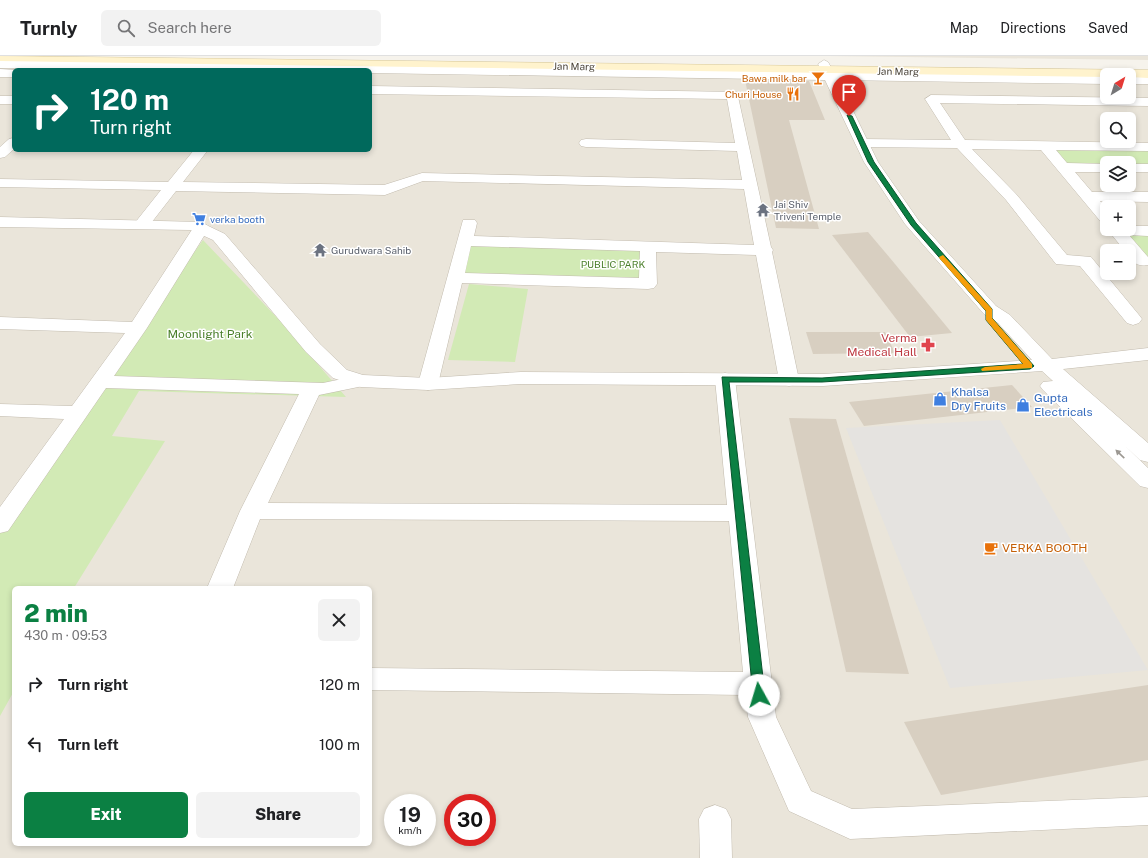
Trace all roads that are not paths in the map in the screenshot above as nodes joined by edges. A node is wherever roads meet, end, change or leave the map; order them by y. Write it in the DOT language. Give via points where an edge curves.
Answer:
graph roads {
  1 [pos="268,56"];
  2 [pos="0,58"];
  3 [pos="648,61"];
  4 [pos="0,64"];
  5 [pos="1148,68"];
  6 [pos="826,70"];
  7 [pos="0,73"];
  8 [pos="12,74"];
  9 [pos="1148,74"];
  10 [pos="1100,80"];
  11 [pos="1136,80"];
  12 [pos="1148,80"];
  13 [pos="372,90"];
  14 [pos="0,100"];
  15 [pos="12,100"];
  16 [pos="1148,102"];
  17 [pos="586,143"];
  18 [pos="862,143"];
  19 [pos="12,144"];
  20 [pos="960,145"];
  21 [pos="1045,146"];
  22 [pos="744,147"];
  23 [pos="1148,147"];
  24 [pos="199,152"];
  25 [pos="0,154"];
  26 [pos="1064,167"];
  27 [pos="1100,168"];
  28 [pos="1136,168"];
  29 [pos="1148,168"];
  30 [pos="0,183"];
  31 [pos="751,184"];
  32 [pos="173,186"];
  33 [pos="1088,196"];
  34 [pos="1148,197"];
  35 [pos="1100,210"];
  36 [pos="0,222"];
  37 [pos="142,224"];
  38 [pos="469,224"];
  39 [pos="201,228"];
  40 [pos="1136,229"];
  41 [pos="1148,231"];
  42 [pos="1121,236"];
  43 [pos="465,242"];
  44 [pos="648,247"];
  45 [pos="765,250"];
  46 [pos="1085,261"];
  47 [pos="1100,261"];
  48 [pos="1140,261"];
  49 [pos="455,278"];
  50 [pos="1133,319"];
  51 [pos="0,323"];
  52 [pos="138,328"];
  53 [pos="1148,354"];
  54 [pos="1038,365"];
  55 [pos="725,379"];
  56 [pos="789,380"];
  57 [pos="360,381"];
  58 [pos="99,382"];
  59 [pos="428,384"];
  60 [pos="312,389"];
  61 [pos="0,410"];
  62 [pos="77,413"];
  63 [pos="1148,455"];
  64 [pos="1148,481"];
  65 [pos="252,511"];
  66 [pos="739,513"];
  67 [pos="0,525"];
  68 [pos="221,586"];
  69 [pos="372,680"];
  70 [pos="758,684"];
  71 [pos="1148,811"];
  72 [pos="715,820"];
  73 [pos="716,858"];
  1 -- 3 [label="main road, Jan Marg"];
  2 -- 3 [label="main road, Jan Marg"];
  3 -- 6 [label="main road, Jan Marg"];
  4 -- 6 [label="street"];
  5 -- 6 [label="main road, Jan Marg"];
  6 -- 9 [label="main road, Jan Marg"];
  6 -- 10 [label="street"];
  6 -- 18 [label="street"];
  7 -- 8 [label="street"];
  11 -- 12 [label="street"];
  13 -- 22 [label="street" via="733,95"];
  14 -- 15 [label="street"];
  16 -- 20 [label="street" via="931,99"];
  17 -- 22 [label="street"];
  18 -- 20 [label="street"];
  18 -- 54 [label="street" via="871,162 914,224 990,310 988,318"];
  19 -- 25 [label="street"];
  20 -- 21 [label="street"];
  20 -- 46 [label="street" via="1011,197 1062,260"];
  21 -- 23 [label="street"];
  21 -- 26 [label="street"];
  22 -- 31 [label="street"];
  24 -- 32 [label="street"];
  26 -- 27 [label="street"];
  26 -- 33 [label="street"];
  28 -- 29 [label="street"];
  30 -- 32 [label="street"];
  31 -- 32 [label="street" via="422,177 385,190"];
  31 -- 45 [label="street"];
  32 -- 37 [label="street"];
  33 -- 34 [label="street"];
  33 -- 35 [label="street"];
  36 -- 37 [label="street"];
  37 -- 39 [label="street" via="194,225"];
  38 -- 43 [label="street"];
  39 -- 52 [label="street"];
  39 -- 57 [label="street" via="219,237 313,348 340,374"];
  40 -- 41 [label="street"];
  42 -- 48 [label="street"];
  43 -- 44 [label="street"];
  43 -- 49 [label="street"];
  44 -- 45 [label="street"];
  44 -- 49 [label="street" via="648,284"];
  45 -- 56 [label="street"];
  46 -- 47 [label="street"];
  46 -- 50 [label="street"];
  49 -- 59 [label="street"];
  51 -- 52 [label="street"];
  52 -- 58 [label="street"];
  53 -- 54 [label="street"];
  54 -- 56 [label="street"];
  54 -- 63 [label="street"];
  64 -- 54 [label="street, one-way"];
  55 -- 56 [label="street"];
  55 -- 59 [label="street" via="521,378"];
  55 -- 66 [label="street"];
  57 -- 59 [label="street"];
  57 -- 60 [label="street" via="332,388"];
  58 -- 60 [label="street"];
  58 -- 62 [label="street"];
  60 -- 65 [label="street"];
  61 -- 62 [label="street"];
  62 -- 67 [label="street"];
  65 -- 66 [label="street"];
  65 -- 68 [label="street"];
  66 -- 70 [label="street"];
  69 -- 70 [label="street"];
  70 -- 71 [label="street" via="762,717 800,801 850,824"];
  72 -- 73 [label="street"];
}
